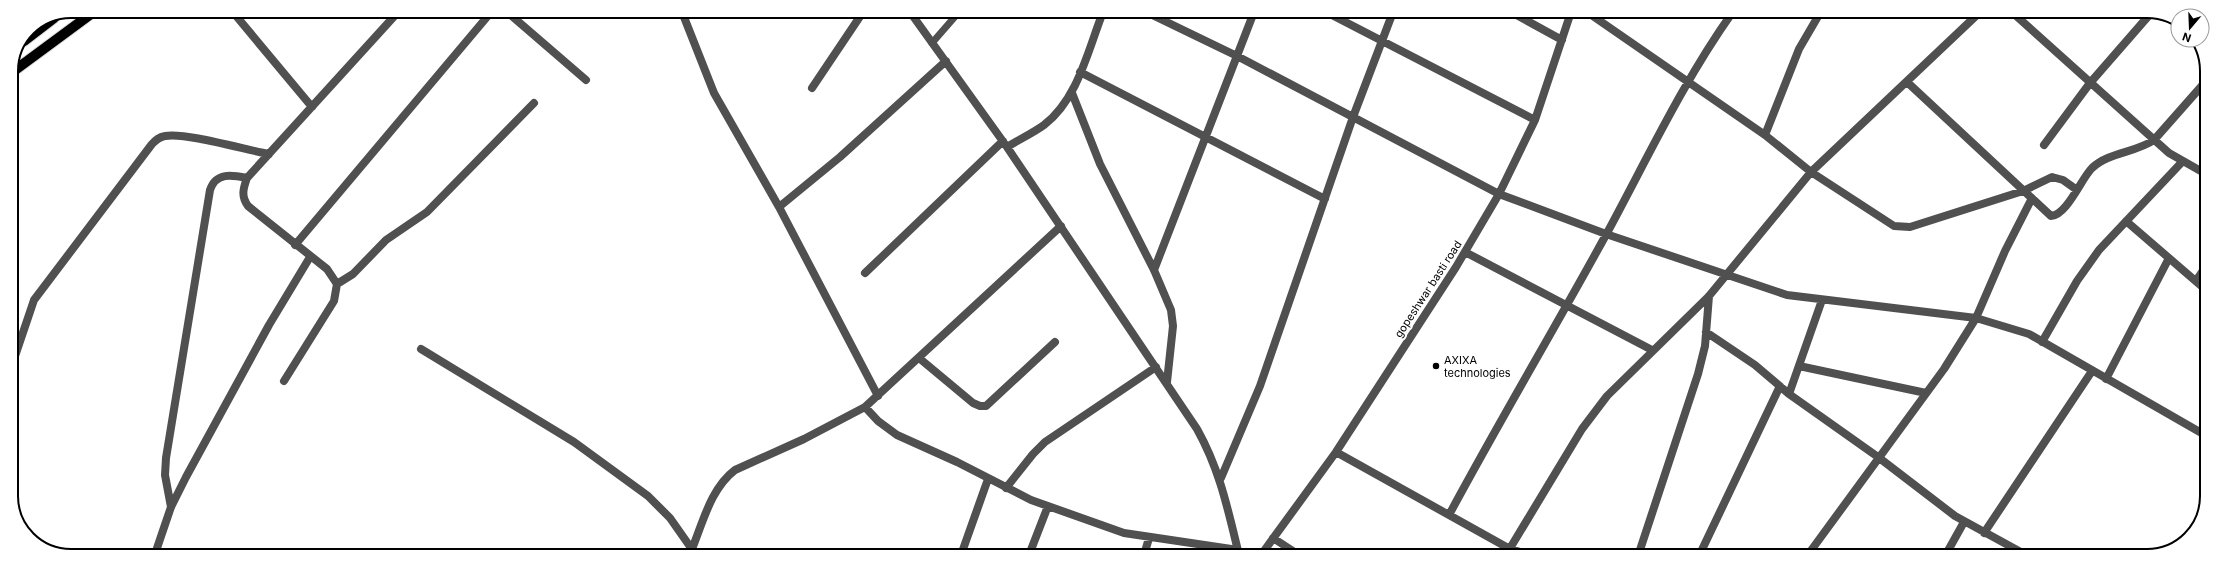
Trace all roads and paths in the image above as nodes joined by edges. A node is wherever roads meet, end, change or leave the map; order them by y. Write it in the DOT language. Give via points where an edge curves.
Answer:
graph roads {
  1 [pos="86,18"];
  2 [pos="238,18"];
  3 [pos="394,18"];
  4 [pos="486,18"];
  5 [pos="514,18"];
  6 [pos="684,18"];
  7 [pos="859,18"];
  8 [pos="914,18"];
  9 [pos="955,18"];
  10 [pos="1101,18"];
  11 [pos="1158,18"];
  12 [pos="1252,18"];
  13 [pos="1337,18"];
  14 [pos="1391,18"];
  15 [pos="1522,18"];
  16 [pos="1569,18"];
  17 [pos="1596,18"];
  18 [pos="1729,18"];
  19 [pos="1817,18"];
  20 [pos="1974,18"];
  21 [pos="2018,18"];
  22 [pos="2147,18"];
  23 [pos="1562,40"];
  24 [pos="1383,42"];
  25 [pos="932,43"];
  26 [pos="1237,56"];
  27 [pos="946,61"];
  28 [pos="18,68"];
  29 [pos="1080,72"];
  30 [pos="586,80"];
  31 [pos="1688,81"];
  32 [pos="1907,82"];
  33 [pos="2090,83"];
  34 [pos="812,88"];
  35 [pos="2200,88"];
  36 [pos="1072,94"];
  37 [pos="534,103"];
  38 [pos="312,107"];
  39 [pos="1353,118"];
  40 [pos="1535,120"];
  41 [pos="1765,135"];
  42 [pos="1205,138"];
  43 [pos="2154,140"];
  44 [pos="1005,144"];
  45 [pos="2044,145"];
  46 [pos="269,154"];
  47 [pos="2182,162"];
  48 [pos="2200,171"];
  49 [pos="1811,172"];
  50 [pos="247,178"];
  51 [pos="2023,190"];
  52 [pos="2077,190"];
  53 [pos="1499,194"];
  54 [pos="2032,198"];
  55 [pos="1325,199"];
  56 [pos="778,207"];
  57 [pos="2126,221"];
  58 [pos="1061,226"];
  59 [pos="1606,234"];
  60 [pos="295,245"];
  61 [pos="1465,252"];
  62 [pos="310,257"];
  63 [pos="2169,258"];
  64 [pos="1154,270"];
  65 [pos="864,273"];
  66 [pos="2200,275"];
  67 [pos="1725,276"];
  68 [pos="2196,281"];
  69 [pos="337,284"];
  70 [pos="2200,285"];
  71 [pos="1709,296"];
  72 [pos="1822,300"];
  73 [pos="1566,304"];
  74 [pos="1976,318"];
  75 [pos="1706,332"];
  76 [pos="1056,342"];
  77 [pos="2042,342"];
  78 [pos="18,347"];
  79 [pos="422,349"];
  80 [pos="1652,350"];
  81 [pos="919,358"];
  82 [pos="1799,366"];
  83 [pos="1156,367"];
  84 [pos="2092,371"];
  85 [pos="2106,379"];
  86 [pos="284,381"];
  87 [pos="1167,382"];
  88 [pos="1780,386"];
  89 [pos="1926,393"];
  90 [pos="1789,394"];
  91 [pos="878,396"];
  92 [pos="865,407"];
  93 [pos="2200,432"];
  94 [pos="1336,452"];
  95 [pos="1878,457"];
  96 [pos="1221,478"];
  97 [pos="988,479"];
  98 [pos="1006,488"];
  99 [pos="1048,506"];
  100 [pos="171,507"];
  101 [pos="1449,516"];
  102 [pos="1964,522"];
  103 [pos="1984,533"];
  104 [pos="1149,538"];
  105 [pos="1273,538"];
  106 [pos="157,549"];
  107 [pos="692,549"];
  108 [pos="695,549"];
  109 [pos="963,549"];
  110 [pos="1031,549"];
  111 [pos="1146,549"];
  112 [pos="1215,549"];
  113 [pos="1238,549"];
  114 [pos="1265,549"];
  115 [pos="1290,549"];
  116 [pos="1503,549"];
  117 [pos="1510,549"];
  118 [pos="1640,549"];
  119 [pos="1701,549"];
  120 [pos="1812,549"];
  121 [pos="1948,549"];
  122 [pos="2015,549"];
  1 -- 28 [label="main road"];
  2 -- 38 [label="street"];
  3 -- 38 [label="street"];
  4 -- 60 [label="street"];
  5 -- 30 [label="street"];
  6 -- 56 [label="street" via="714,93"];
  7 -- 34 [label="street"];
  8 -- 25 [label="street"];
  9 -- 25 [label="lane"];
  10 -- 29 [label="street"];
  11 -- 26 [label="street"];
  12 -- 26 [label="street"];
  13 -- 24 [label="street"];
  14 -- 24 [label="street"];
  15 -- 23 [label="street"];
  16 -- 23 [label="street, gopeshwar basti road"];
  17 -- 31 [label="street"];
  18 -- 31 [label="street"];
  19 -- 41 [label="street" via="1799,49"];
  20 -- 32 [label="street"];
  21 -- 33 [label="street"];
  22 -- 33 [label="street"];
  23 -- 40 [label="street, gopeshwar basti road"];
  24 -- 39 [label="street"];
  24 -- 40 [label="street"];
  25 -- 27 [label="street"];
  26 -- 39 [label="street"];
  26 -- 42 [label="street"];
  27 -- 44 [label="street"];
  27 -- 56 [label="street" via="840,157"];
  29 -- 36 [label="street"];
  29 -- 42 [label="street"];
  31 -- 41 [label="street"];
  31 -- 59 [label="street"];
  32 -- 49 [label="street"];
  32 -- 51 [label="street"];
  33 -- 43 [label="street"];
  33 -- 45 [label="street"];
  35 -- 43 [label="street"];
  36 -- 44 [label="street" via="1044,125"];
  36 -- 64 [label="street" via="1100,164"];
  37 -- 69 [label="street" via="427,212 386,240 353,274"];
  38 -- 46 [label="street"];
  39 -- 53 [label="street"];
  39 -- 55 [label="street"];
  40 -- 53 [label="street, gopeshwar basti road"];
  41 -- 49 [label="street"];
  42 -- 55 [label="street"];
  42 -- 64 [label="street"];
  43 -- 47 [label="street"];
  43 -- 52 [label="street" via="2146,146 2098,163"];
  44 -- 58 [label="street"];
  44 -- 65 [label="street"];
  46 -- 50 [label="street"];
  46 -- 78 [label="street" via="188,138 160,138 147,150 34,300"];
  47 -- 48 [label="street"];
  47 -- 57 [label="street"];
  49 -- 51 [label="street" via="1885,222 1903,228"];
  49 -- 67 [label="street"];
  50 -- 60 [label="street" via="243,199 248,206"];
  50 -- 100 [label="street" via="230,174 220,176 213,182 210,190 166,458 165,475"];
  51 -- 52 [label="street" via="2052,177 2063,180"];
  51 -- 54 [label="street"];
  52 -- 54 [label="street" via="2057,215 2051,216"];
  53 -- 59 [label="street"];
  53 -- 61 [label="street, gopeshwar basti road"];
  54 -- 74 [label="street" via="2005,251"];
  55 -- 96 [label="street" via="1260,386"];
  56 -- 91 [label="street"];
  57 -- 63 [label="street"];
  57 -- 77 [label="street" via="2099,250 2077,281"];
  58 -- 81 [label="street"];
  58 -- 83 [label="street"];
  59 -- 67 [label="street"];
  59 -- 73 [label="street"];
  60 -- 62 [label="street"];
  61 -- 73 [label="street"];
  61 -- 94 [label="street, gopeshwar basti road"];
  62 -- 69 [label="street" via="327,269"];
  62 -- 100 [label="street" via="269,325"];
  63 -- 68 [label="street"];
  63 -- 85 [label="street"];
  64 -- 87 [label="street" via="1171,310 1173,326"];
  66 -- 68 [label="street"];
  67 -- 71 [label="street"];
  67 -- 72 [label="street" via="1786,295"];
  68 -- 70 [label="street"];
  69 -- 86 [label="street" via="334,301"];
  71 -- 75 [label="street"];
  71 -- 80 [label="street"];
  72 -- 74 [label="street"];
  72 -- 82 [label="street"];
  73 -- 80 [label="street"];
  73 -- 101 [label="street"];
  74 -- 77 [label="street" via="2009,327"];
  74 -- 89 [label="street"];
  75 -- 88 [label="street" via="1755,365"];
  75 -- 118 [label="street" via="1698,374"];
  76 -- 81 [label="street" via="986,406 973,403"];
  77 -- 84 [label="street"];
  79 -- 107 [label="street" via="574,442 648,496 670,518"];
  80 -- 117 [label="street" via="1607,396 1582,429"];
  81 -- 91 [label="street"];
  82 -- 89 [label="street"];
  82 -- 90 [label="street"];
  83 -- 87 [label="street"];
  83 -- 98 [label="street" via="1044,442"];
  84 -- 85 [label="street"];
  84 -- 103 [label="street"];
  85 -- 93 [label="street"];
  87 -- 96 [label="street" via="1197,429"];
  88 -- 90 [label="street"];
  88 -- 119 [label="street"];
  89 -- 95 [label="street"];
  90 -- 95 [label="street"];
  91 -- 92 [label="street"];
  92 -- 97 [label="street" via="886,428"];
  92 -- 108 [label="street" via="727,476 718,487"];
  94 -- 101 [label="street"];
  94 -- 105 [label="street, gopeshwar basti road"];
  95 -- 102 [label="street"];
  95 -- 120 [label="street"];
  96 -- 113 [label="street"];
  97 -- 98 [label="street"];
  97 -- 109 [label="street"];
  98 -- 99 [label="street"];
  99 -- 104 [label="street" via="1105,528"];
  99 -- 110 [label="street"];
  100 -- 106 [label="street"];
  101 -- 116 [label="street"];
  102 -- 103 [label="street"];
  102 -- 121 [label="street"];
  103 -- 122 [label="street"];
  104 -- 111 [label="street"];
  104 -- 112 [label="street"];
  105 -- 114 [label="street, gopeshwar basti road"];
  105 -- 115 [label="street"];
}
